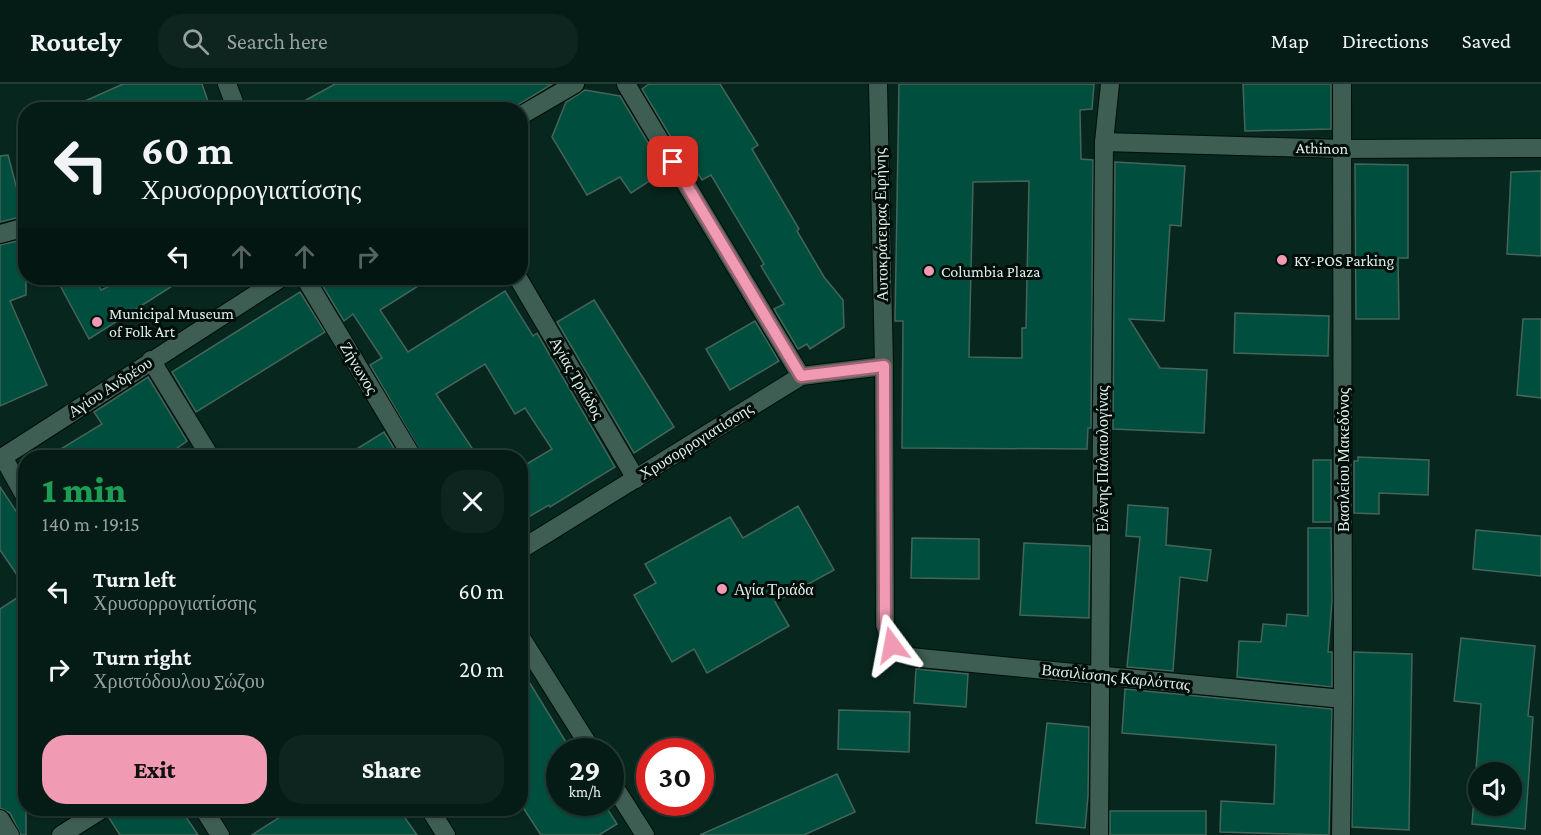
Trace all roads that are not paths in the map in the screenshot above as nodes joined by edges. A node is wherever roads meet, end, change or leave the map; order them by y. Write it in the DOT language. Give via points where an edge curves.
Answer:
graph roads {
  1 [pos="227,84"];
  2 [pos="575,84"];
  3 [pos="626,84"];
  4 [pos="878,84"];
  5 [pos="1110,84"];
  6 [pos="1342,84"];
  7 [pos="234,102"];
  8 [pos="528,111"];
  9 [pos="1104,142"];
  10 [pos="1541,148"];
  11 [pos="1343,149"];
  12 [pos="18,229"];
  13 [pos="0,234"];
  14 [pos="270,285"];
  15 [pos="309,285"];
  16 [pos="522,285"];
  17 [pos="151,360"];
  18 [pos="884,366"];
  19 [pos="801,376"];
  20 [pos="206,450"];
  21 [pos="407,450"];
  22 [pos="1,458"];
  23 [pos="636,479"];
  24 [pos="18,485"];
  25 [pos="528,545"];
  26 [pos="892,645"];
  27 [pos="528,649"];
  28 [pos="1101,675"];
  29 [pos="1343,699"];
  30 [pos="584,738"];
  31 [pos="624,802"];
  32 [pos="91,816"];
  33 [pos="208,816"];
  34 [pos="434,816"];
  35 [pos="0,819"];
  36 [pos="10,835"];
  37 [pos="61,835"];
  38 [pos="220,835"];
  39 [pos="446,835"];
  40 [pos="645,835"];
  41 [pos="1100,835"];
  42 [pos="1341,835"];
  1 -- 7 [label="street"];
  2 -- 8 [label="street"];
  3 -- 19 [label="street"];
  4 -- 18 [label="street, Αυτοκράτειρας Ειρήνης"];
  5 -- 9 [label="street, Ελένης Παλαιολογίνας"];
  6 -- 11 [label="street, Βασιλείου Μακεδόνος"];
  9 -- 11 [label="street, Athinon"];
  9 -- 28 [label="street, Ελένης Παλαιολογίνας"];
  10 -- 11 [label="street, Athinon"];
  11 -- 29 [label="street, Βασιλείου Μακεδόνος"];
  12 -- 13 [label="street"];
  14 -- 17 [label="street, Αγίου Ανδρέου"];
  15 -- 21 [label="street, Ζήνωνος"];
  16 -- 23 [label="street, Αγίας Τριάδος"];
  17 -- 20 [label="street"];
  17 -- 22 [label="street, Αγίου Ανδρέου"];
  18 -- 19 [label="street, Χρυσορρογιατίσσης"];
  18 -- 26 [label="street, Αυτοκράτειρας Ειρήνης" via="885,625"];
  19 -- 23 [label="street, Χρυσορρογιατίσσης"];
  22 -- 24 [label="street"];
  23 -- 25 [label="street, Χρυσορρογιατίσσης"];
  26 -- 28 [label="street, Βασιλίσσης Καρλόττας" via="910,657"];
  27 -- 30 [label="street"];
  28 -- 29 [label="street, Βασιλίσσης Καρλόττας"];
  28 -- 41 [label="street, Ελένης Παλαιολογίνας"];
  29 -- 42 [label="street, Βασιλείου Μακεδόνος"];
  31 -- 40 [label="street"];
  32 -- 37 [label="street"];
  33 -- 38 [label="street"];
  34 -- 39 [label="street"];
  35 -- 36 [label="street"];
}
